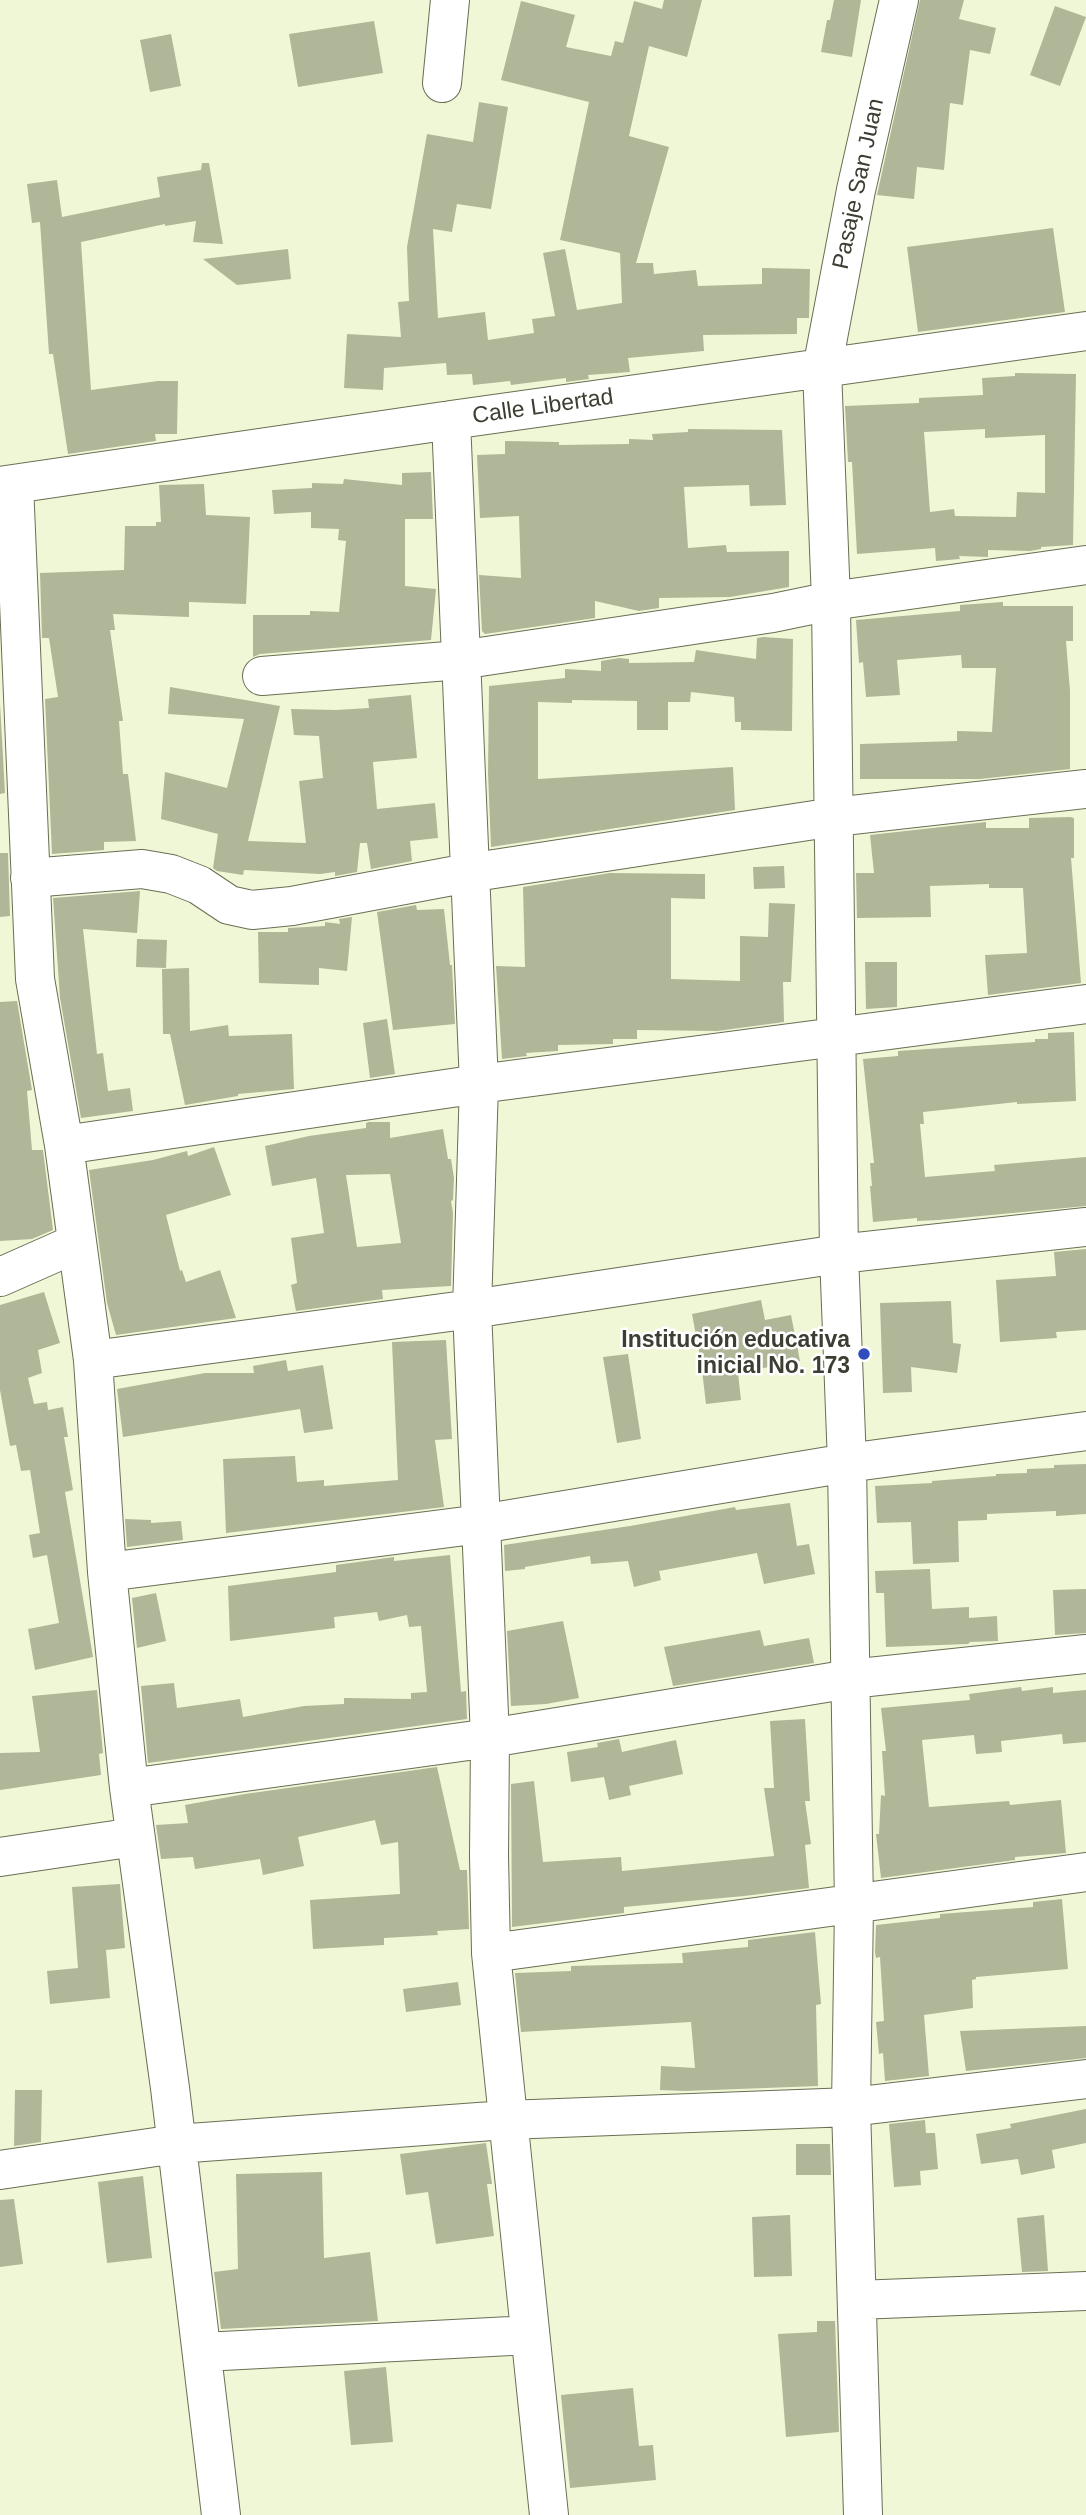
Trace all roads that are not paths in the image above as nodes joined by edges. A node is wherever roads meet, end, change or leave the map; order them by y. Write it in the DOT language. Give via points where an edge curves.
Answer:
graph roads {
  1 [pos="450,0"];
  2 [pos="899,0"];
  3 [pos="442,83"];
  4 [pos="1086,331"];
  5 [pos="822,369"];
  6 [pos="451,420"];
  7 [pos="7,485"];
  8 [pos="1086,565"];
  9 [pos="831,601"];
  10 [pos="460,660"];
  11 [pos="262,676"];
  12 [pos="1086,789"];
  13 [pos="834,817"];
  14 [pos="468,873"];
  15 [pos="30,878"];
  16 [pos="1086,1004"];
  17 [pos="837,1036"];
  18 [pos="479,1084"];
  19 [pos="64,1145"];
  20 [pos="1086,1227"];
  21 [pos="76,1243"];
  22 [pos="839,1254"];
  23 [pos="0,1277"];
  24 [pos="472,1309"];
  25 [pos="93,1360"];
  26 [pos="1086,1431"];
  27 [pos="847,1463"];
  28 [pos="481,1524"];
  29 [pos="107,1572"];
  30 [pos="1086,1654"];
  31 [pos="850,1678"];
  32 [pos="491,1738"];
  33 [pos="129,1788"];
  34 [pos="135,1838"];
  35 [pos="0,1857"];
  36 [pos="1086,1872"];
  37 [pos="854,1905"];
  38 [pos="491,1953"];
  39 [pos="1086,2079"];
  40 [pos="851,2107"];
  41 [pos="506,2120"];
  42 [pos="176,2144"];
  43 [pos="0,2170"];
  44 [pos="1086,2291"];
  45 [pos="857,2300"];
  46 [pos="530,2335"];
  47 [pos="203,2352"];
  48 [pos="221,2515"];
  49 [pos="549,2515"];
  50 [pos="863,2515"];
  1 -- 3 [label="street"];
  2 -- 5 [label="street, Pasaje San Juan"];
  4 -- 5 [label="street, Calle Libertad"];
  5 -- 6 [label="street, Calle Libertad"];
  5 -- 9 [label="street, Pasaje San Juan"];
  6 -- 7 [label="street, Calle Libertad"];
  6 -- 10 [label="street"];
  7 -- 15 [label="street"];
  8 -- 9 [label="street"];
  9 -- 10 [label="street"];
  9 -- 13 [label="street, Pasaje San Juan"];
  10 -- 11 [label="street"];
  10 -- 14 [label="street"];
  12 -- 13 [label="street"];
  13 -- 14 [label="street"];
  13 -- 17 [label="street, Pasaje San Juan"];
  14 -- 15 [label="street" via="292,906 252,909 229,905 171,874 142,869"];
  14 -- 18 [label="street"];
  15 -- 19 [label="street" via="35,979"];
  16 -- 17 [label="street"];
  17 -- 18 [label="street"];
  17 -- 22 [label="street, Pasaje San Juan"];
  18 -- 19 [label="street"];
  18 -- 24 [label="street"];
  19 -- 21 [label="street"];
  20 -- 22 [label="street"];
  21 -- 23 [label="street"];
  21 -- 25 [label="street"];
  22 -- 24 [label="street"];
  22 -- 27 [label="street, Pasaje San Juan"];
  24 -- 25 [label="street"];
  24 -- 28 [label="street"];
  25 -- 29 [label="street"];
  26 -- 27 [label="street"];
  27 -- 28 [label="street"];
  27 -- 31 [label="street, Pasaje San Juan"];
  28 -- 29 [label="street"];
  28 -- 32 [label="street"];
  29 -- 33 [label="street"];
  30 -- 31 [label="street"];
  31 -- 32 [label="street"];
  31 -- 37 [label="street, Pasaje San Juan"];
  32 -- 33 [label="street"];
  32 -- 38 [label="street"];
  33 -- 34 [label="street"];
  34 -- 35 [label="street"];
  34 -- 42 [label="street"];
  36 -- 37 [label="street"];
  37 -- 38 [label="street"];
  37 -- 40 [label="street, Pasaje San Juan"];
  38 -- 41 [label="street"];
  39 -- 40 [label="street"];
  40 -- 41 [label="street"];
  40 -- 45 [label="street, Pasaje San Juan"];
  41 -- 42 [label="street"];
  41 -- 46 [label="street"];
  42 -- 43 [label="street"];
  42 -- 47 [label="street"];
  44 -- 45 [label="street"];
  45 -- 50 [label="street, Pasaje San Juan"];
  46 -- 47 [label="street"];
  46 -- 49 [label="street"];
  47 -- 48 [label="street"];
}
